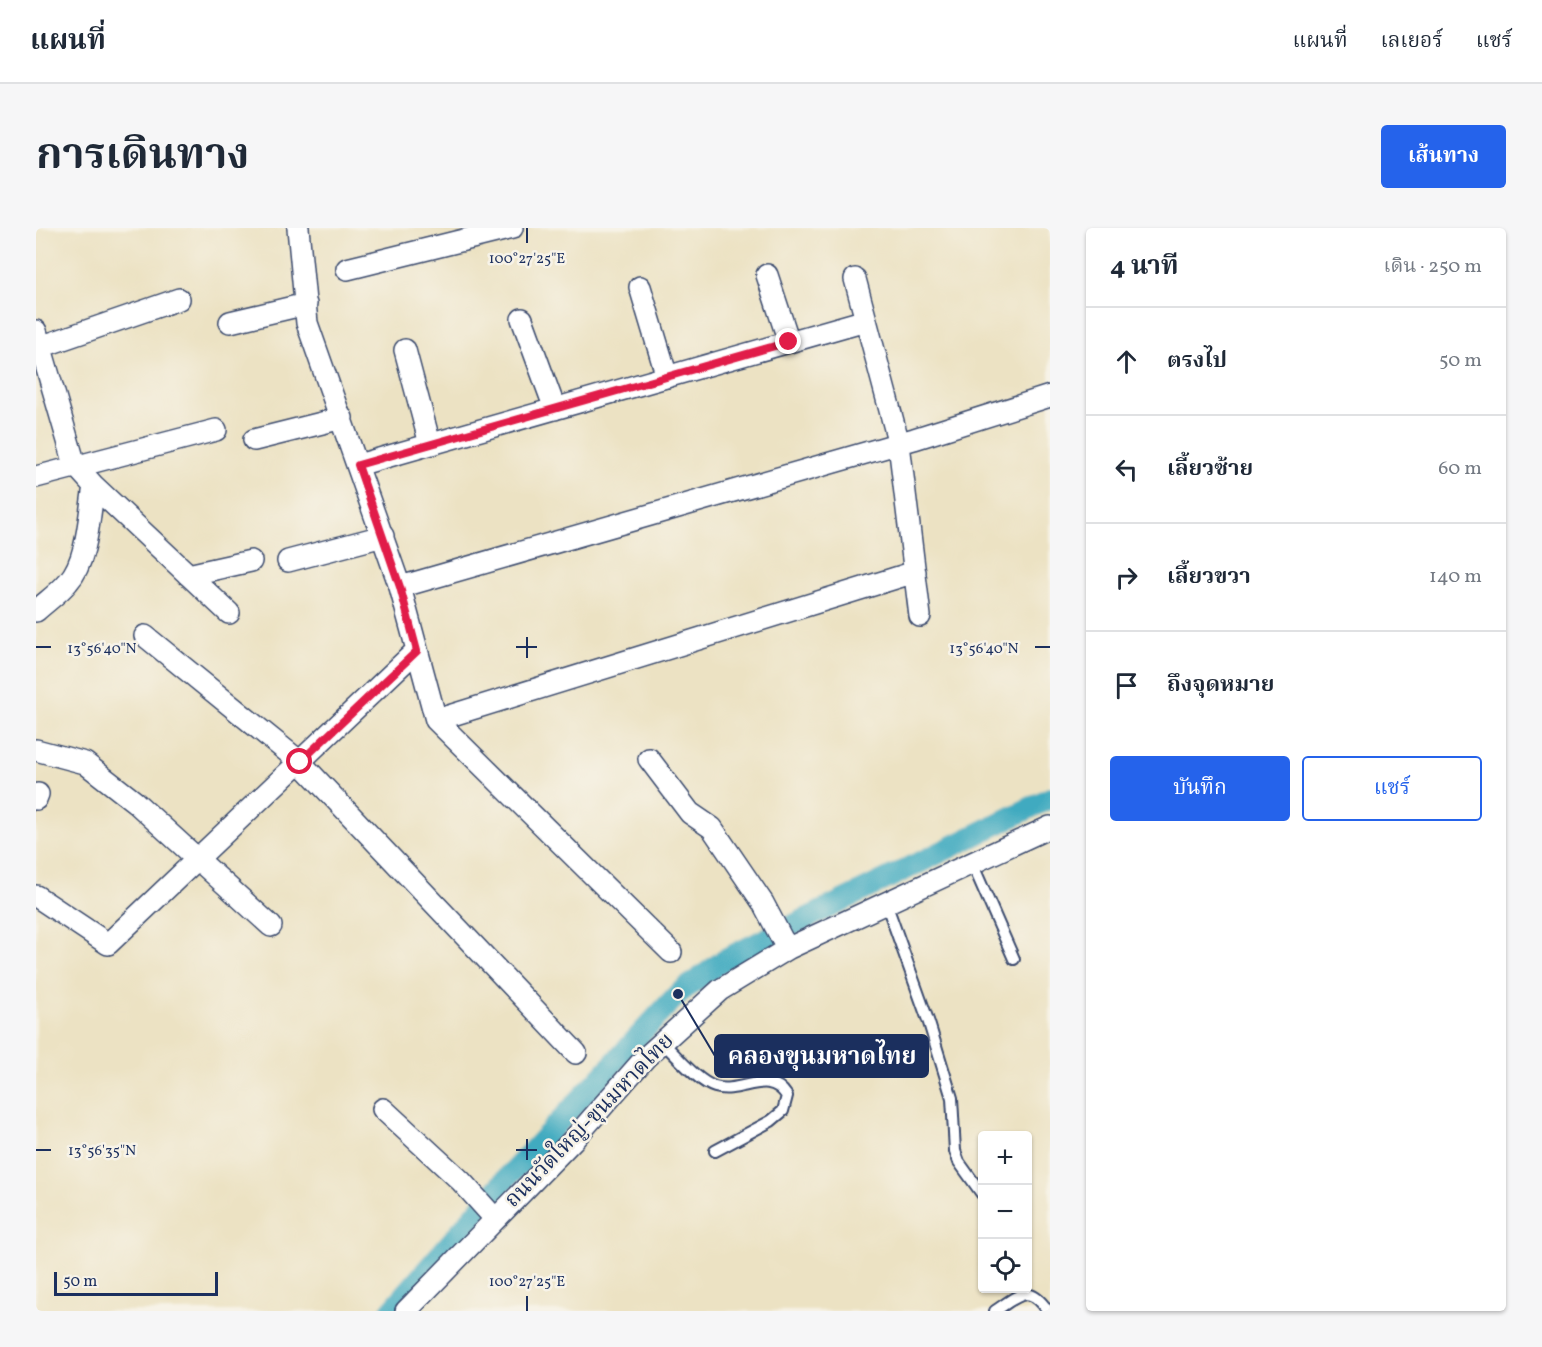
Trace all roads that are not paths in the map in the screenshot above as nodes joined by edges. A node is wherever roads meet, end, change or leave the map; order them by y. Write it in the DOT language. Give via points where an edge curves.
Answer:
graph roads {
  1 [pos="298,228"];
  2 [pos="512,228"];
  3 [pos="347,269"];
  4 [pos="767,275"];
  5 [pos="855,279"];
  6 [pos="640,287"];
  7 [pos="179,299"];
  8 [pos="306,304"];
  9 [pos="522,319"];
  10 [pos="866,320"];
  11 [pos="230,322"];
  12 [pos="38,339"];
  13 [pos="789,342"];
  14 [pos="405,350"];
  15 [pos="667,377"];
  16 [pos="1050,396"];
  17 [pos="555,409"];
  18 [pos="342,418"];
  19 [pos="216,430"];
  20 [pos="254,440"];
  21 [pos="430,444"];
  22 [pos="898,444"];
  23 [pos="75,465"];
  24 [pos="358,465"];
  25 [pos="36,477"];
  26 [pos="94,486"];
  27 [pos="382,536"];
  28 [pos="251,561"];
  29 [pos="288,561"];
  30 [pos="915,572"];
  31 [pos="188,574"];
  32 [pos="400,587"];
  33 [pos="36,610"];
  34 [pos="229,613"];
  35 [pos="920,616"];
  36 [pos="145,636"];
  37 [pos="417,651"];
  38 [pos="436,720"];
  39 [pos="36,750"];
  40 [pos="648,759"];
  41 [pos="300,762"];
  42 [pos="1050,827"];
  43 [pos="197,859"];
  44 [pos="972,863"];
  45 [pos="36,896"];
  46 [pos="886,903"];
  47 [pos="271,926"];
  48 [pos="786,943"];
  49 [pos="671,952"];
  50 [pos="1014,959"];
  51 [pos="662,1042"];
  52 [pos="576,1053"];
  53 [pos="383,1109"];
  54 [pos="715,1151"];
  55 [pos="978,1188"];
  56 [pos="493,1215"];
  57 [pos="406,1311"];
  58 [pos="995,1311"];
  59 [pos="1048,1311"];
  1 -- 8 [label="street"];
  2 -- 3 [label="street"];
  4 -- 13 [label="street"];
  5 -- 10 [label="street"];
  6 -- 15 [label="street"];
  7 -- 12 [label="street"];
  8 -- 11 [label="street"];
  8 -- 18 [label="street" via="307,322"];
  9 -- 17 [label="street"];
  10 -- 13 [label="street"];
  10 -- 22 [label="street"];
  12 -- 23 [label="street"];
  13 -- 15 [label="street"];
  14 -- 21 [label="street"];
  15 -- 17 [label="street"];
  16 -- 22 [label="street"];
  17 -- 21 [label="street"];
  18 -- 20 [label="street"];
  18 -- 24 [label="street"];
  19 -- 23 [label="street"];
  21 -- 24 [label="street"];
  22 -- 30 [label="street"];
  22 -- 32 [label="street"];
  23 -- 25 [label="street"];
  23 -- 26 [label="street"];
  24 -- 27 [label="street"];
  26 -- 31 [label="street"];
  26 -- 33 [label="street" via="77,569"];
  27 -- 29 [label="street"];
  27 -- 32 [label="street"];
  28 -- 31 [label="street"];
  30 -- 35 [label="street"];
  30 -- 38 [label="street"];
  31 -- 34 [label="street"];
  32 -- 37 [label="street"];
  36 -- 41 [label="street"];
  37 -- 38 [label="street"];
  37 -- 41 [label="street"];
  38 -- 49 [label="street"];
  39 -- 43 [label="street" via="85,763"];
  40 -- 48 [label="street" via="690,813 712,828"];
  41 -- 43 [label="street"];
  41 -- 52 [label="street"];
  42 -- 44 [label="street, ถนนวัดใหญ่-ขุนมหาดไทย"];
  43 -- 45 [label="street" via="108,944"];
  43 -- 47 [label="street"];
  44 -- 46 [label="street, ถนนวัดใหญ่-ขุนมหาดไทย"];
  44 -- 50 [label="lane"];
  46 -- 48 [label="street, ถนนวัดใหญ่-ขุนมหาดไทย"];
  46 -- 55 [label="lane" via="952,1098 955,1151"];
  48 -- 51 [label="street, ถนนวัดใหญ่-ขุนมหาดไทย" via="720,990"];
  51 -- 54 [label="lane" via="708,1084 730,1090 766,1082 779,1086 787,1096 783,1111 777,1116"];
  51 -- 56 [label="street, ถนนวัดใหญ่-ขุนมหาดไทย" via="573,1140"];
  53 -- 56 [label="street"];
  56 -- 57 [label="street, ถนนวัดใหญ่-ขุนมหาดไทย"];
  58 -- 59 [label="lane" via="1026,1293 1034,1294"];
}
